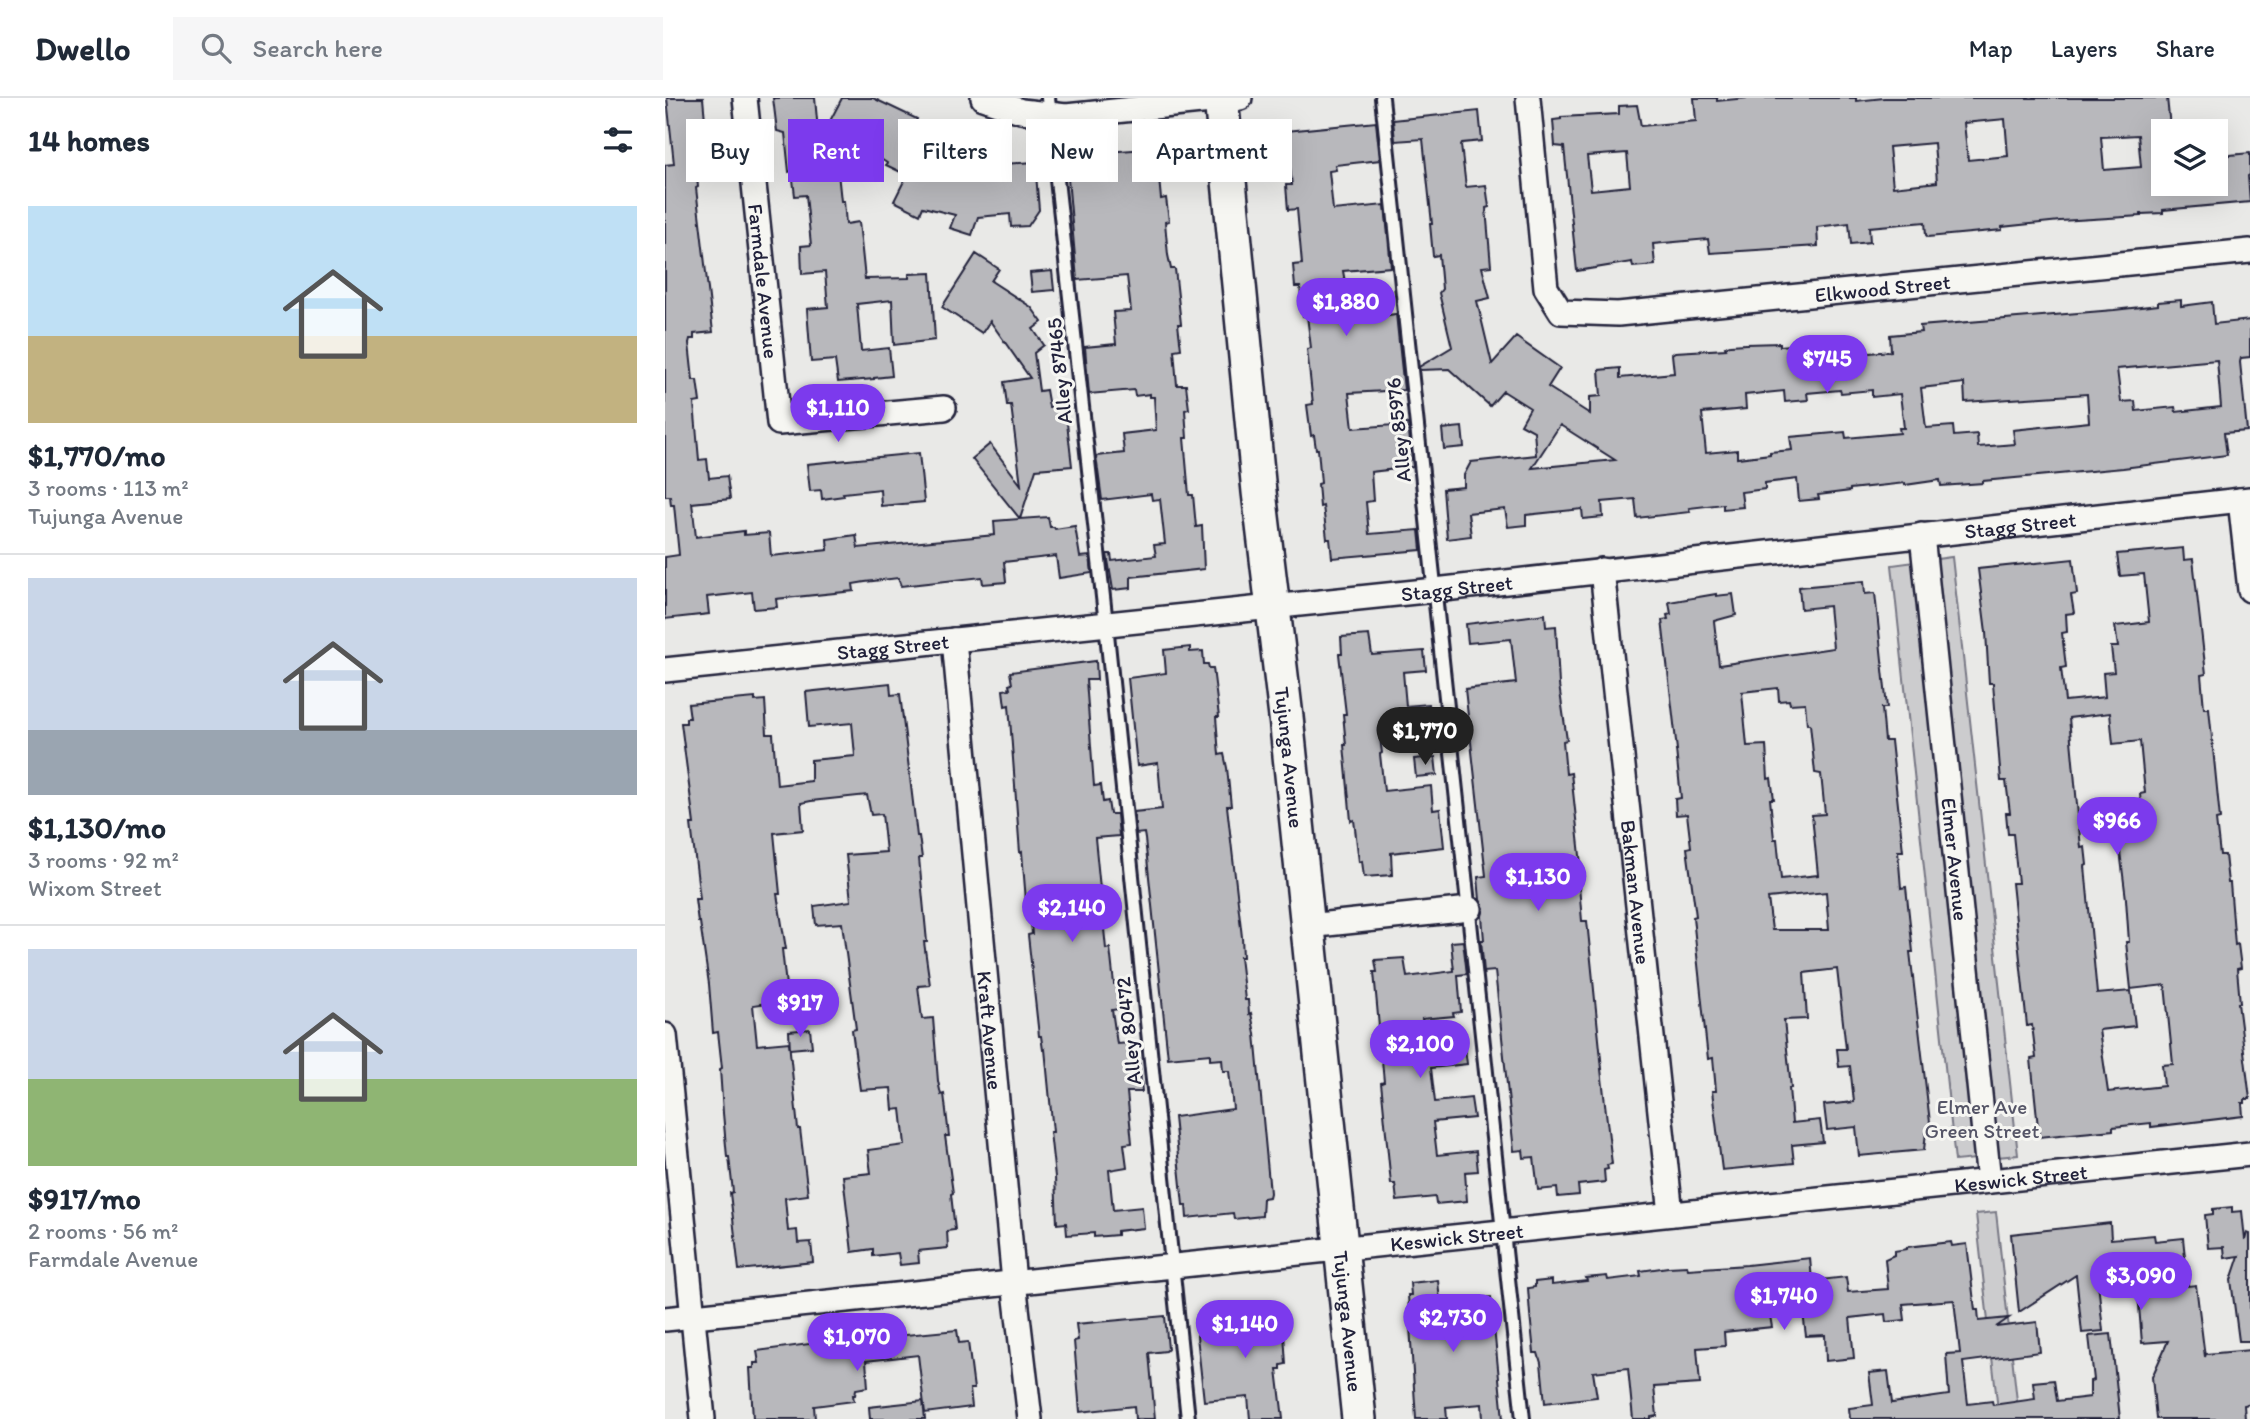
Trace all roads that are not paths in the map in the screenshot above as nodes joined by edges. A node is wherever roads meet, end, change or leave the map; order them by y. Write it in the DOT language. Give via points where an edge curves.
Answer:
graph roads {
  1 [pos="745,98"];
  2 [pos="983,98"];
  3 [pos="1382,98"];
  4 [pos="1528,98"];
  5 [pos="1228,99"];
  6 [pos="1049,106"];
  7 [pos="2250,251"];
  8 [pos="944,408"];
  9 [pos="2245,500"];
  10 [pos="1922,536"];
  11 [pos="1602,570"];
  12 [pos="1434,590"];
  13 [pos="2250,590"];
  14 [pos="1272,606"];
  15 [pos="1106,624"];
  16 [pos="954,640"];
  17 [pos="665,670"];
  18 [pos="1470,909"];
  19 [pos="1308,926"];
  20 [pos="665,1035"];
  21 [pos="2250,1154"];
  22 [pos="1989,1181"];
  23 [pos="1671,1214"];
  24 [pos="1503,1231"];
  25 [pos="1342,1248"];
  26 [pos="1171,1266"];
  27 [pos="1014,1282"];
  28 [pos="691,1316"];
  29 [pos="665,1319"];
  30 [pos="703,1419"];
  31 [pos="1030,1419"];
  32 [pos="1188,1419"];
  33 [pos="1359,1419"];
  34 [pos="1523,1419"];
  1 -- 8 [label="street, Farmdale Avenue" via="779,423"];
  2 -- 6 [label="street" via="1021,111"];
  3 -- 12 [label="lane, Alley 85976"];
  4 -- 7 [label="street, Elkwood Street" via="1546,288 1561,312 1618,314"];
  5 -- 6 [label="street" via="1066,116"];
  5 -- 14 [label="street, Tujunga Avenue"];
  6 -- 15 [label="lane, Alley 87465"];
  9 -- 10 [label="street, Stagg Street"];
  9 -- 13 [label="street"];
  10 -- 11 [label="street, Stagg Street"];
  10 -- 22 [label="street, Elmer Avenue"];
  11 -- 12 [label="street, Stagg Street"];
  11 -- 23 [label="street, Bakman Avenue"];
  12 -- 14 [label="street, Stagg Street"];
  12 -- 18 [label="lane, Alley 85976"];
  14 -- 15 [label="street, Stagg Street"];
  14 -- 19 [label="street, Tujunga Avenue"];
  15 -- 16 [label="street, Stagg Street"];
  15 -- 26 [label="lane, Alley 80472"];
  16 -- 17 [label="street, Stagg Street"];
  16 -- 27 [label="street, Kraft Avenue"];
  18 -- 19 [label="street"];
  18 -- 24 [label="lane, Alley 85976"];
  19 -- 25 [label="street, Tujunga Avenue"];
  20 -- 28 [label="street"];
  21 -- 22 [label="street, Keswick Street"];
  22 -- 23 [label="street, Keswick Street"];
  23 -- 24 [label="street, Keswick Street"];
  24 -- 25 [label="street, Keswick Street"];
  24 -- 34 [label="lane, Alley 85976"];
  25 -- 26 [label="street, Keswick Street"];
  25 -- 33 [label="street, Tujunga Avenue"];
  26 -- 27 [label="street, Keswick Street"];
  26 -- 32 [label="lane, Alley 80472"];
  27 -- 28 [label="street, Keswick Street"];
  27 -- 31 [label="street, Kraft Avenue"];
  28 -- 29 [label="street, Keswick Street"];
  28 -- 30 [label="street"];
}
